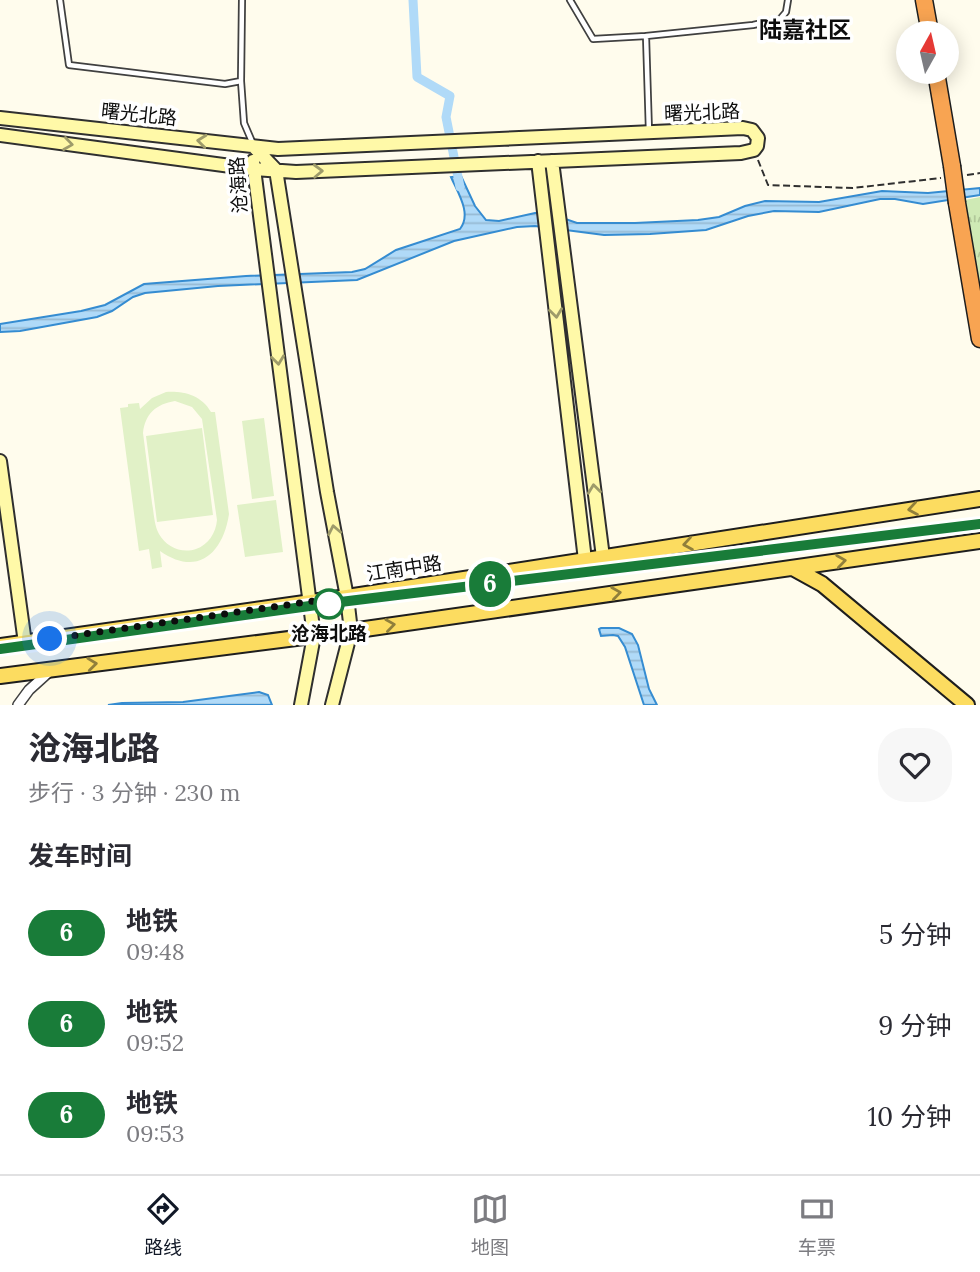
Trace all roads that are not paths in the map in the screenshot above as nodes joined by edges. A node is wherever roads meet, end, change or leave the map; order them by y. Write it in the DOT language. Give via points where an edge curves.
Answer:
graph roads {
  1 [pos="60,0"];
  2 [pos="242,0"];
  3 [pos="570,0"];
  4 [pos="788,0"];
  5 [pos="924,0"];
  6 [pos="928,21"];
  7 [pos="646,36"];
  8 [pos="242,81"];
  9 [pos="938,84"];
  10 [pos="0,118"];
  11 [pos="649,132"];
  12 [pos="0,135"];
  13 [pos="253,146"];
  14 [pos="538,161"];
  15 [pos="552,161"];
  16 [pos="253,169"];
  17 [pos="276,170"];
  18 [pos="980,339"];
  19 [pos="0,461"];
  20 [pos="980,499"];
  21 [pos="3,501"];
  22 [pos="980,541"];
  23 [pos="603,557"];
  24 [pos="585,560"];
  25 [pos="793,568"];
  26 [pos="347,597"];
  27 [pos="309,602"];
  28 [pos="351,631"];
  29 [pos="314,636"];
  30 [pos="25,643"];
  31 [pos="0,646"];
  32 [pos="51,670"];
  33 [pos="0,676"];
  34 [pos="18,705"];
  35 [pos="301,705"];
  36 [pos="332,705"];
  37 [pos="967,705"];
  1 -- 8 [label="lane" via="69,65 225,84"];
  2 -- 8 [label="lane"];
  3 -- 7 [label="lane" via="593,40"];
  4 -- 7 [label="lane" via="780,19"];
  5 -- 6 [label="highway"];
  7 -- 11 [label="lane"];
  8 -- 13 [label="lane" via="244,123"];
  9 -- 18 [label="highway, bridge"];
  13 -- 10 [label="street, 曙光北路, one-way"];
  11 -- 13 [label="street, 曙光北路" via="278,149"];
  11 -- 15 [label="street, 曙光北路" via="743,128 758,138 754,150 741,153"];
  12 -- 16 [label="street, 曙光北路, one-way"];
  13 -- 16 [label="street, 沧海路"];
  13 -- 17 [label="street, 沧海路"];
  14 -- 15 [label="street, 曙光北路"];
  17 -- 14 [label="street, 曙光北路, one-way"];
  14 -- 24 [label="street, one-way"];
  23 -- 15 [label="street, one-way"];
  16 -- 17 [label="street, 曙光北路"];
  16 -- 27 [label="street, 沧海路, one-way"];
  26 -- 17 [label="street, 沧海路, one-way"];
  19 -- 21 [label="street"];
  20 -- 23 [label="main road, 江南中路, one-way"];
  21 -- 30 [label="street"];
  25 -- 22 [label="main road, one-way"];
  23 -- 24 [label="main road, 江南中路"];
  24 -- 26 [label="main road, 江南中路"];
  28 -- 25 [label="main road, one-way"];
  25 -- 37 [label="main road" via="822,583"];
  26 -- 27 [label="main road, 江南中路"];
  26 -- 28 [label="street, 沧海路"];
  27 -- 29 [label="street, 沧海路"];
  27 -- 30 [label="main road, 江南中路"];
  28 -- 29 [label="main road"];
  28 -- 36 [label="street, 沧海路"];
  32 -- 29 [label="main road, one-way"];
  29 -- 35 [label="street, 沧海路"];
  30 -- 31 [label="main road, 江南中路"];
  32 -- 33 [label="main road"];
  32 -- 34 [label="street"];
}
